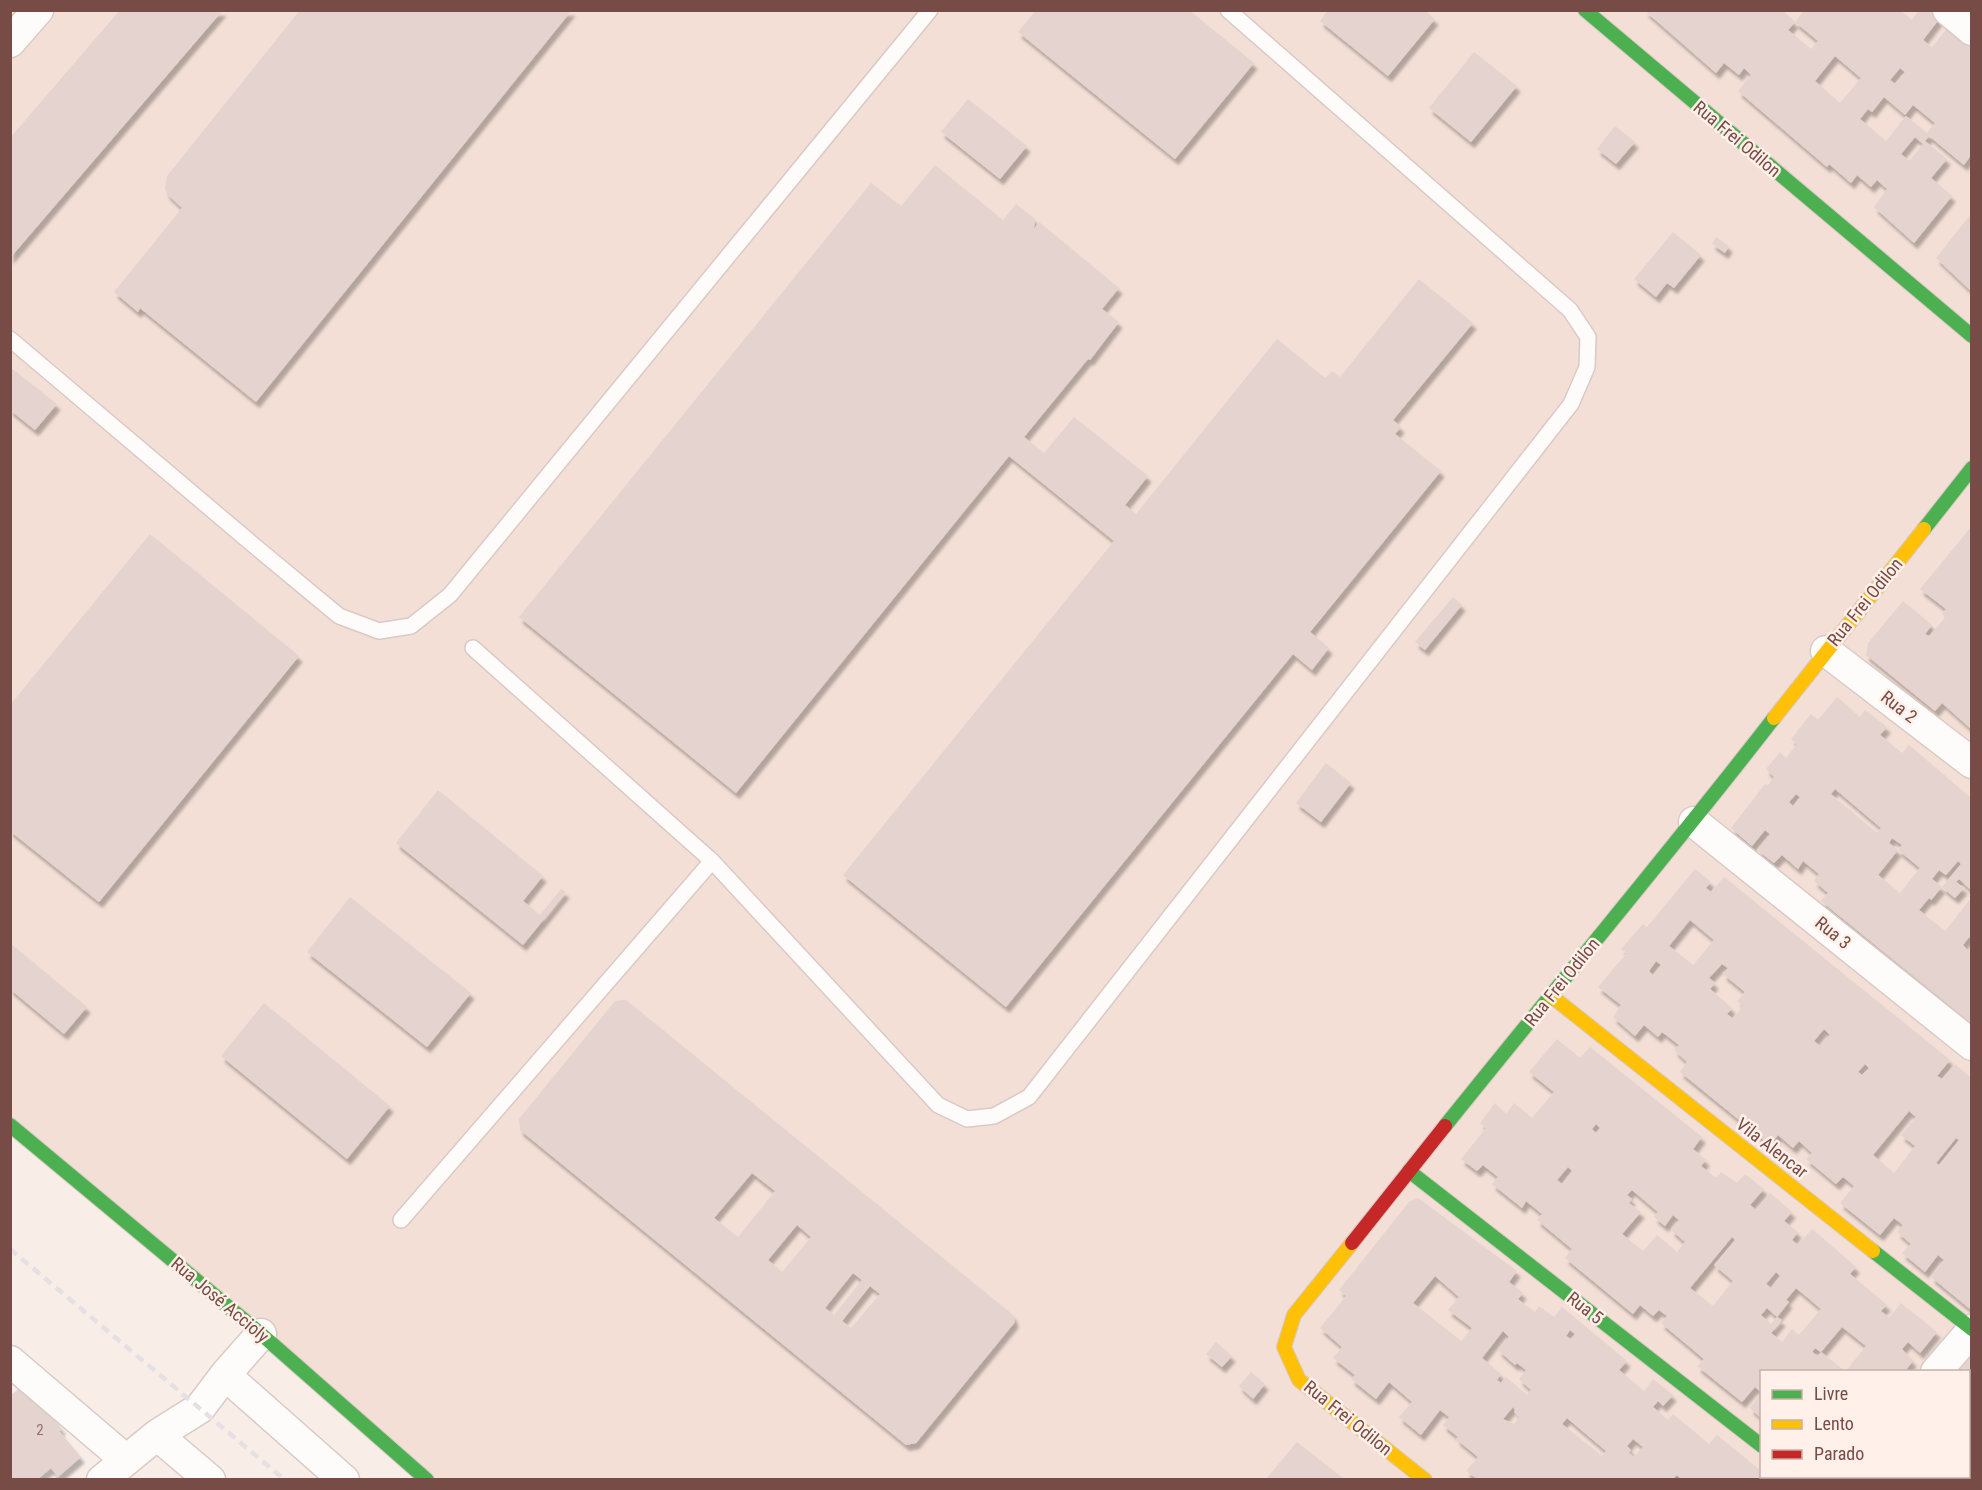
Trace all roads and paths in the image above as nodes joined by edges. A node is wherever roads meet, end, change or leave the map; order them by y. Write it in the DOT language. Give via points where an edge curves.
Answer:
graph roads {
  1 [pos="38,10"];
  2 [pos="930,10"];
  3 [pos="1228,10"];
  4 [pos="1585,10"];
  5 [pos="1948,10"];
  6 [pos="1971,30"];
  7 [pos="10,42"];
  8 [pos="1971,336"];
  9 [pos="10,339"];
  10 [pos="1970,472"];
  11 [pos="473,648"];
  12 [pos="1826,651"];
  13 [pos="1971,763"];
  14 [pos="1694,822"];
  15 [pos="712,861"];
  16 [pos="1550,995"];
  17 [pos="1971,1045"];
  18 [pos="10,1125"];
  19 [pos="1409,1171"];
  20 [pos="401,1220"];
  21 [pos="1971,1329"];
  22 [pos="261,1334"];
  23 [pos="10,1361"];
  24 [pos="1937,1370"];
  25 [pos="225,1375"];
  26 [pos="157,1435"];
  27 [pos="1760,1445"];
  28 [pos="126,1460"];
  29 [pos="1418,1477"];
  30 [pos="102,1479"];
  31 [pos="210,1479"];
  32 [pos="344,1479"];
  33 [pos="427,1479"];
  1 -- 7 [label="street"];
  2 -- 9 [label="lane" via="450,595 411,626 379,631 339,616"];
  3 -- 15 [label="lane" via="1570,310 1588,337 1587,367 1571,404 1029,1096 994,1116 967,1119 938,1105"];
  4 -- 8 [label="street, Rua Frei Odilon"];
  5 -- 6 [label="street"];
  10 -- 12 [label="street, Rua Frei Odilon"];
  11 -- 15 [label="lane"];
  12 -- 13 [label="street, Rua 2"];
  12 -- 14 [label="street, Rua Frei Odilon"];
  14 -- 16 [label="street, Rua Frei Odilon"];
  14 -- 17 [label="street, Rua 3"];
  15 -- 20 [label="lane"];
  16 -- 19 [label="street, Rua Frei Odilon"];
  16 -- 21 [label="street, Vila Alencar"];
  18 -- 22 [label="street, Rua José Accioly"];
  19 -- 27 [label="street, Rua 5"];
  19 -- 29 [label="street, Rua Frei Odilon" via="1294,1315 1284,1347 1299,1380"];
  21 -- 24 [label="street"];
  22 -- 25 [label="street"];
  22 -- 33 [label="street, Rua José Accioly"];
  23 -- 28 [label="street"];
  25 -- 26 [label="street" via="200,1408"];
  25 -- 32 [label="street"];
  26 -- 28 [label="street"];
  26 -- 31 [label="street"];
  28 -- 30 [label="street"];
}
